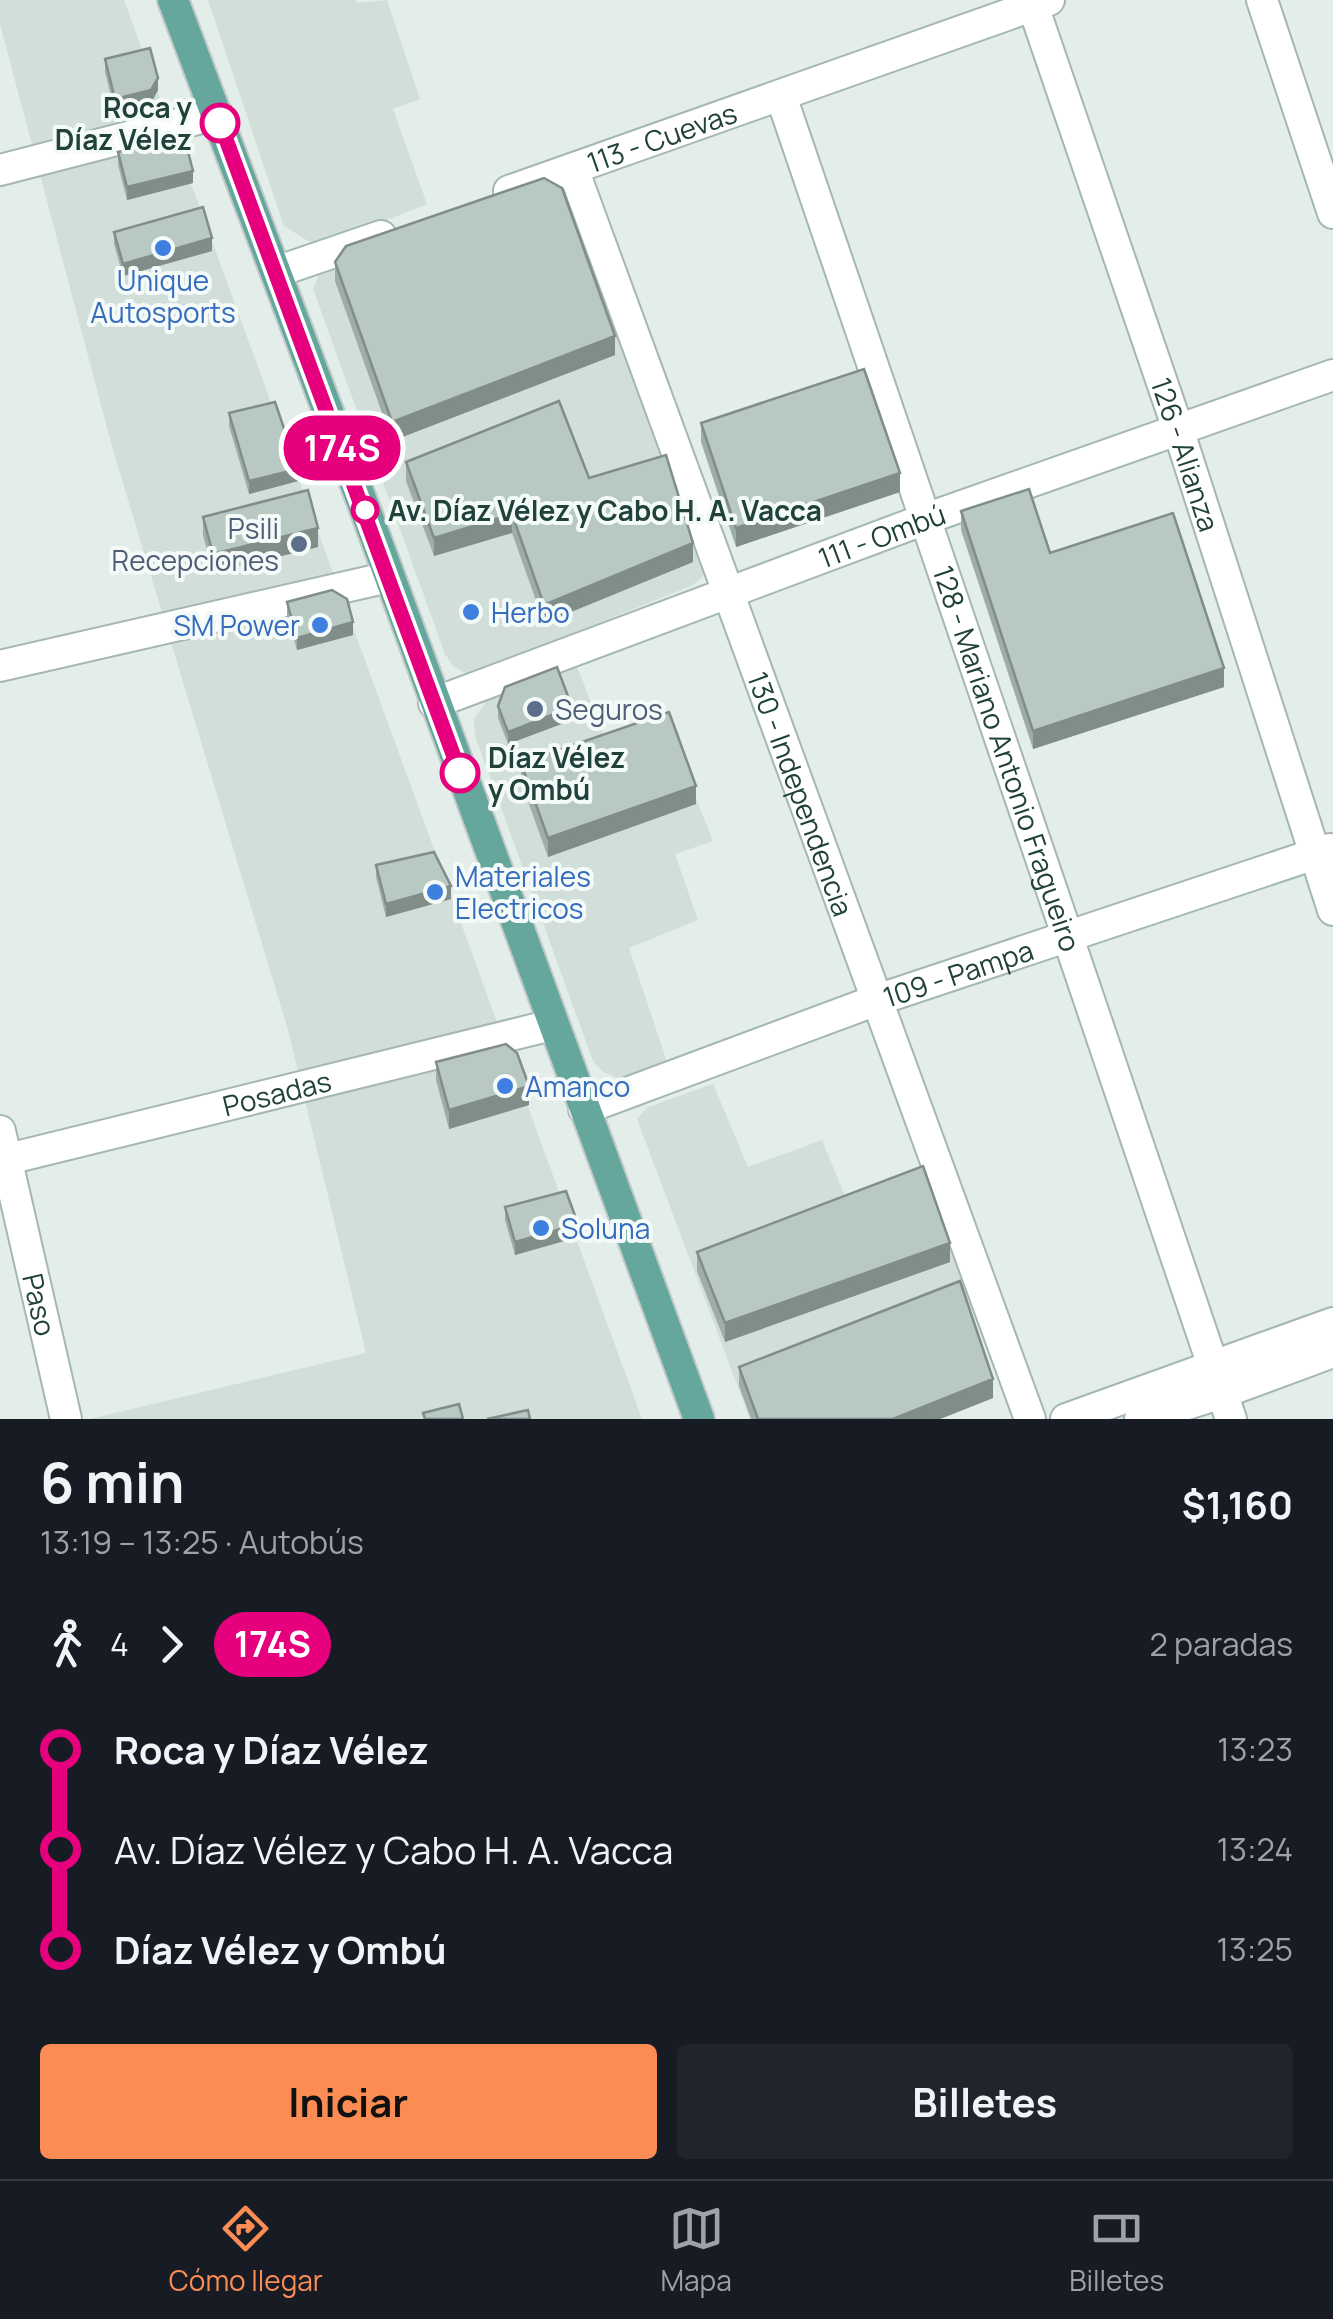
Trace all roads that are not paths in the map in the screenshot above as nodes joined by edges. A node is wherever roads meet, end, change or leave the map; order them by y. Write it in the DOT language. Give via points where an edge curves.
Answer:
graph roads {
  1 [pos="174,0"];
  2 [pos="1262,0"];
  3 [pos="1038,2"];
  4 [pos="781,96"];
  5 [pos="217,114"];
  6 [pos="573,169"];
  7 [pos="0,170"];
  8 [pos="480,201"];
  9 [pos="1333,213"];
  10 [pos="406,227"];
  11 [pos="276,272"];
  12 [pos="1333,375"];
  13 [pos="1179,432"];
  14 [pos="928,518"];
  15 [pos="389,577"];
  16 [pos="729,593"];
  17 [pos="0,666"];
  18 [pos="434,703"];
  19 [pos="1324,852"];
  20 [pos="1333,910"];
  21 [pos="1066,937"];
  22 [pos="874,1001"];
  23 [pos="552,1025"];
  24 [pos="584,1108"];
  25 [pos="2,1150"];
  26 [pos="1333,1323"];
  27 [pos="1333,1352"];
  28 [pos="1222,1393"];
  29 [pos="66,1419"];
  30 [pos="699,1419"];
  31 [pos="1030,1419"];
  32 [pos="1066,1419"];
  33 [pos="1140,1419"];
  1 -- 5 [label="main road"];
  2 -- 9 [label="street"];
  3 -- 4 [label="street, 113 - Cuevas"];
  3 -- 13 [label="street, 126 - Alianza"];
  4 -- 6 [label="street, 113 - Cuevas"];
  4 -- 14 [label="street, 128 - Mariano Antonio Fragueiro"];
  5 -- 7 [label="street"];
  5 -- 11 [label="main road"];
  6 -- 8 [label="street, 113 - Cuevas"];
  6 -- 16 [label="street, 130 - Independencia"];
  10 -- 11 [label="street"];
  11 -- 15 [label="main road"];
  12 -- 13 [label="street, 111 - Ombú"];
  13 -- 14 [label="street, 111 - Ombú"];
  13 -- 19 [label="street, 126 - Alianza"];
  14 -- 16 [label="street, 111 - Ombú"];
  14 -- 21 [label="street, 128 - Mariano Antonio Fragueiro"];
  15 -- 17 [label="street"];
  15 -- 18 [label="main road"];
  16 -- 18 [label="street, 111 - Ombú"];
  16 -- 22 [label="street, 130 - Independencia"];
  18 -- 23 [label="main road"];
  19 -- 20 [label="street, 126 - Alianza"];
  19 -- 21 [label="street, 109 - Pampa"];
  21 -- 22 [label="street, 109 - Pampa"];
  21 -- 28 [label="street, 128 - Mariano Antonio Fragueiro"];
  22 -- 24 [label="street, 109 - Pampa"];
  22 -- 31 [label="street, 130 - Independencia"];
  23 -- 24 [label="main road"];
  23 -- 25 [label="street, Posadas"];
  24 -- 30 [label="main road"];
  25 -- 29 [label="street, Paso"];
  26 -- 28 [label="street"];
  27 -- 28 [label="street"];
  28 -- 32 [label="street"];
  28 -- 33 [label="street"];
}
